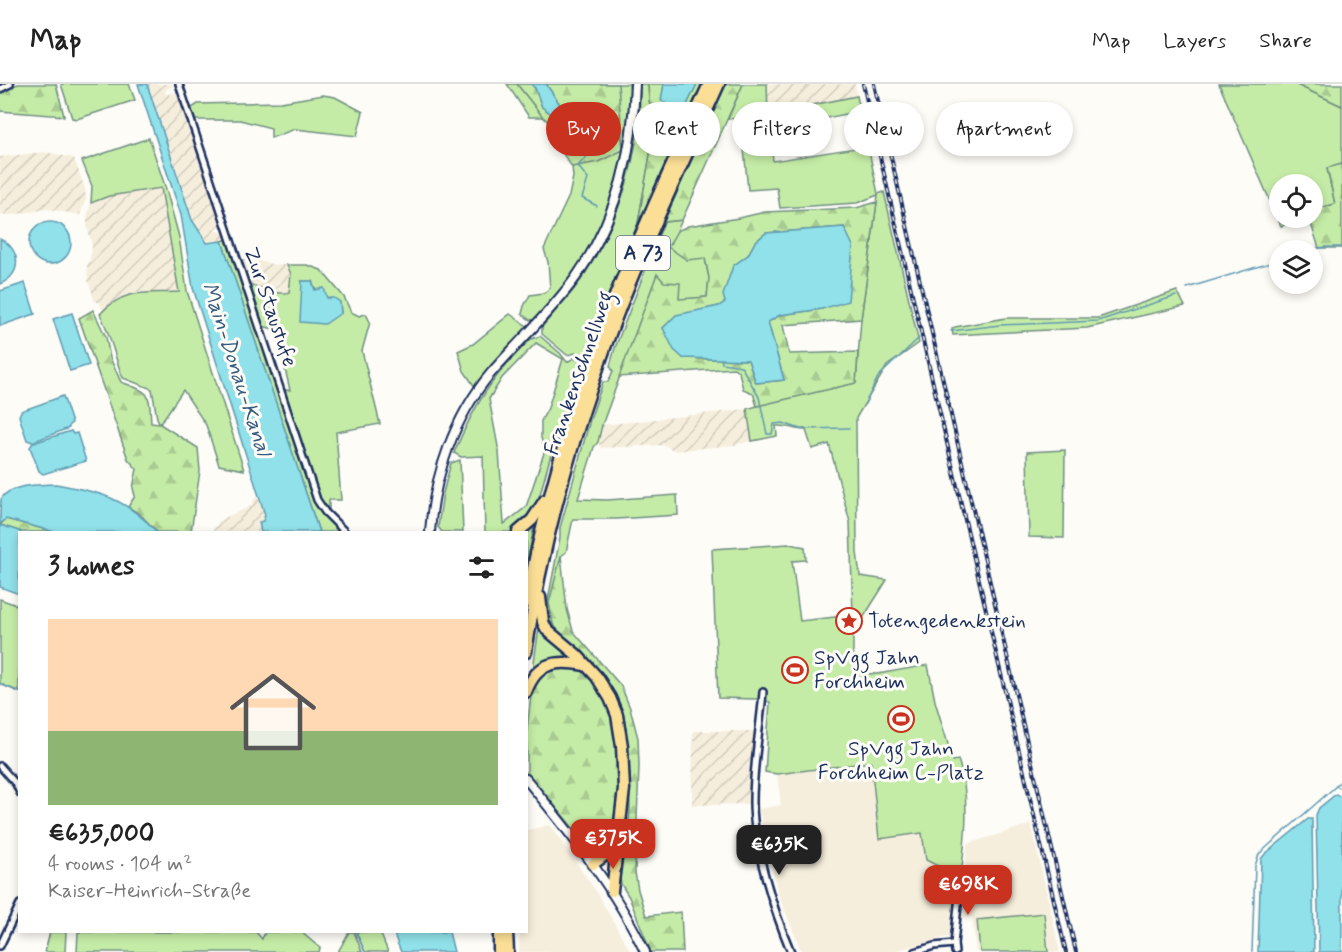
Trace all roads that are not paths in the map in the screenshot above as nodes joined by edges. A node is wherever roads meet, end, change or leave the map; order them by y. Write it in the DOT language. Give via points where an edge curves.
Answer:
graph roads {
  1 [pos="10,84"];
  2 [pos="179,84"];
  3 [pos="635,84"];
  4 [pos="709,84"];
  5 [pos="719,84"];
  6 [pos="0,89"];
  7 [pos="554,484"];
  8 [pos="344,531"];
  9 [pos="430,531"];
  10 [pos="520,531"];
  11 [pos="539,578"];
  12 [pos="528,593"];
  13 [pos="528,641"];
  14 [pos="585,665"];
  15 [pos="528,688"];
  16 [pos="763,692"];
  17 [pos="0,766"];
  18 [pos="528,782"];
  19 [pos="18,788"];
  20 [pos="617,840"];
  21 [pos="615,858"];
  22 [pos="593,864"];
  23 [pos="960,886"];
  24 [pos="612,891"];
  25 [pos="18,908"];
  26 [pos="499,933"];
  27 [pos="507,933"];
  28 [pos="954,944"];
  29 [pos="0,946"];
  30 [pos="499,952"];
  31 [pos="508,952"];
  32 [pos="645,952"];
  33 [pos="791,952"];
  34 [pos="915,952"];
  35 [pos="955,952"];
  1 -- 6 [label="street"];
  2 -- 8 [label="street, Zur Staustufe" via="317,500"];
  3 -- 9 [label="main road" via="629,150 608,219 574,279 490,375 463,416 436,485"];
  4 -- 7 [label="highway, Frankenschnellweg / A 73" via="615,298 588,368"];
  5 -- 11 [label="highway, Frankenschnellweg / A 73" via="596,373"];
  7 -- 10 [label="highway" via="532,520"];
  7 -- 12 [label="highway, Frankenschnellweg / A 73"];
  11 -- 13 [label="highway, Frankenschnellweg / A 73"];
  11 -- 14 [label="highway" via="541,612 547,630"];
  14 -- 15 [label="highway" via="548,665 537,672"];
  14 -- 20 [label="highway" via="610,698 621,734 624,789"];
  16 -- 33 [label="street" via="753,804 760,852 778,922"];
  17 -- 19 [label="street"];
  18 -- 22 [label="main road"];
  20 -- 21 [label="highway"];
  20 -- 22 [label="highway"];
  21 -- 22 [label="highway" via="606,866"];
  21 -- 24 [label="highway"];
  22 -- 24 [label="main road"];
  23 -- 28 [label="street"];
  24 -- 32 [label="main road"];
  25 -- 29 [label="street"];
  26 -- 30 [label="highway"];
  27 -- 31 [label="highway"];
  28 -- 34 [label="street"];
  28 -- 35 [label="street"];
}
